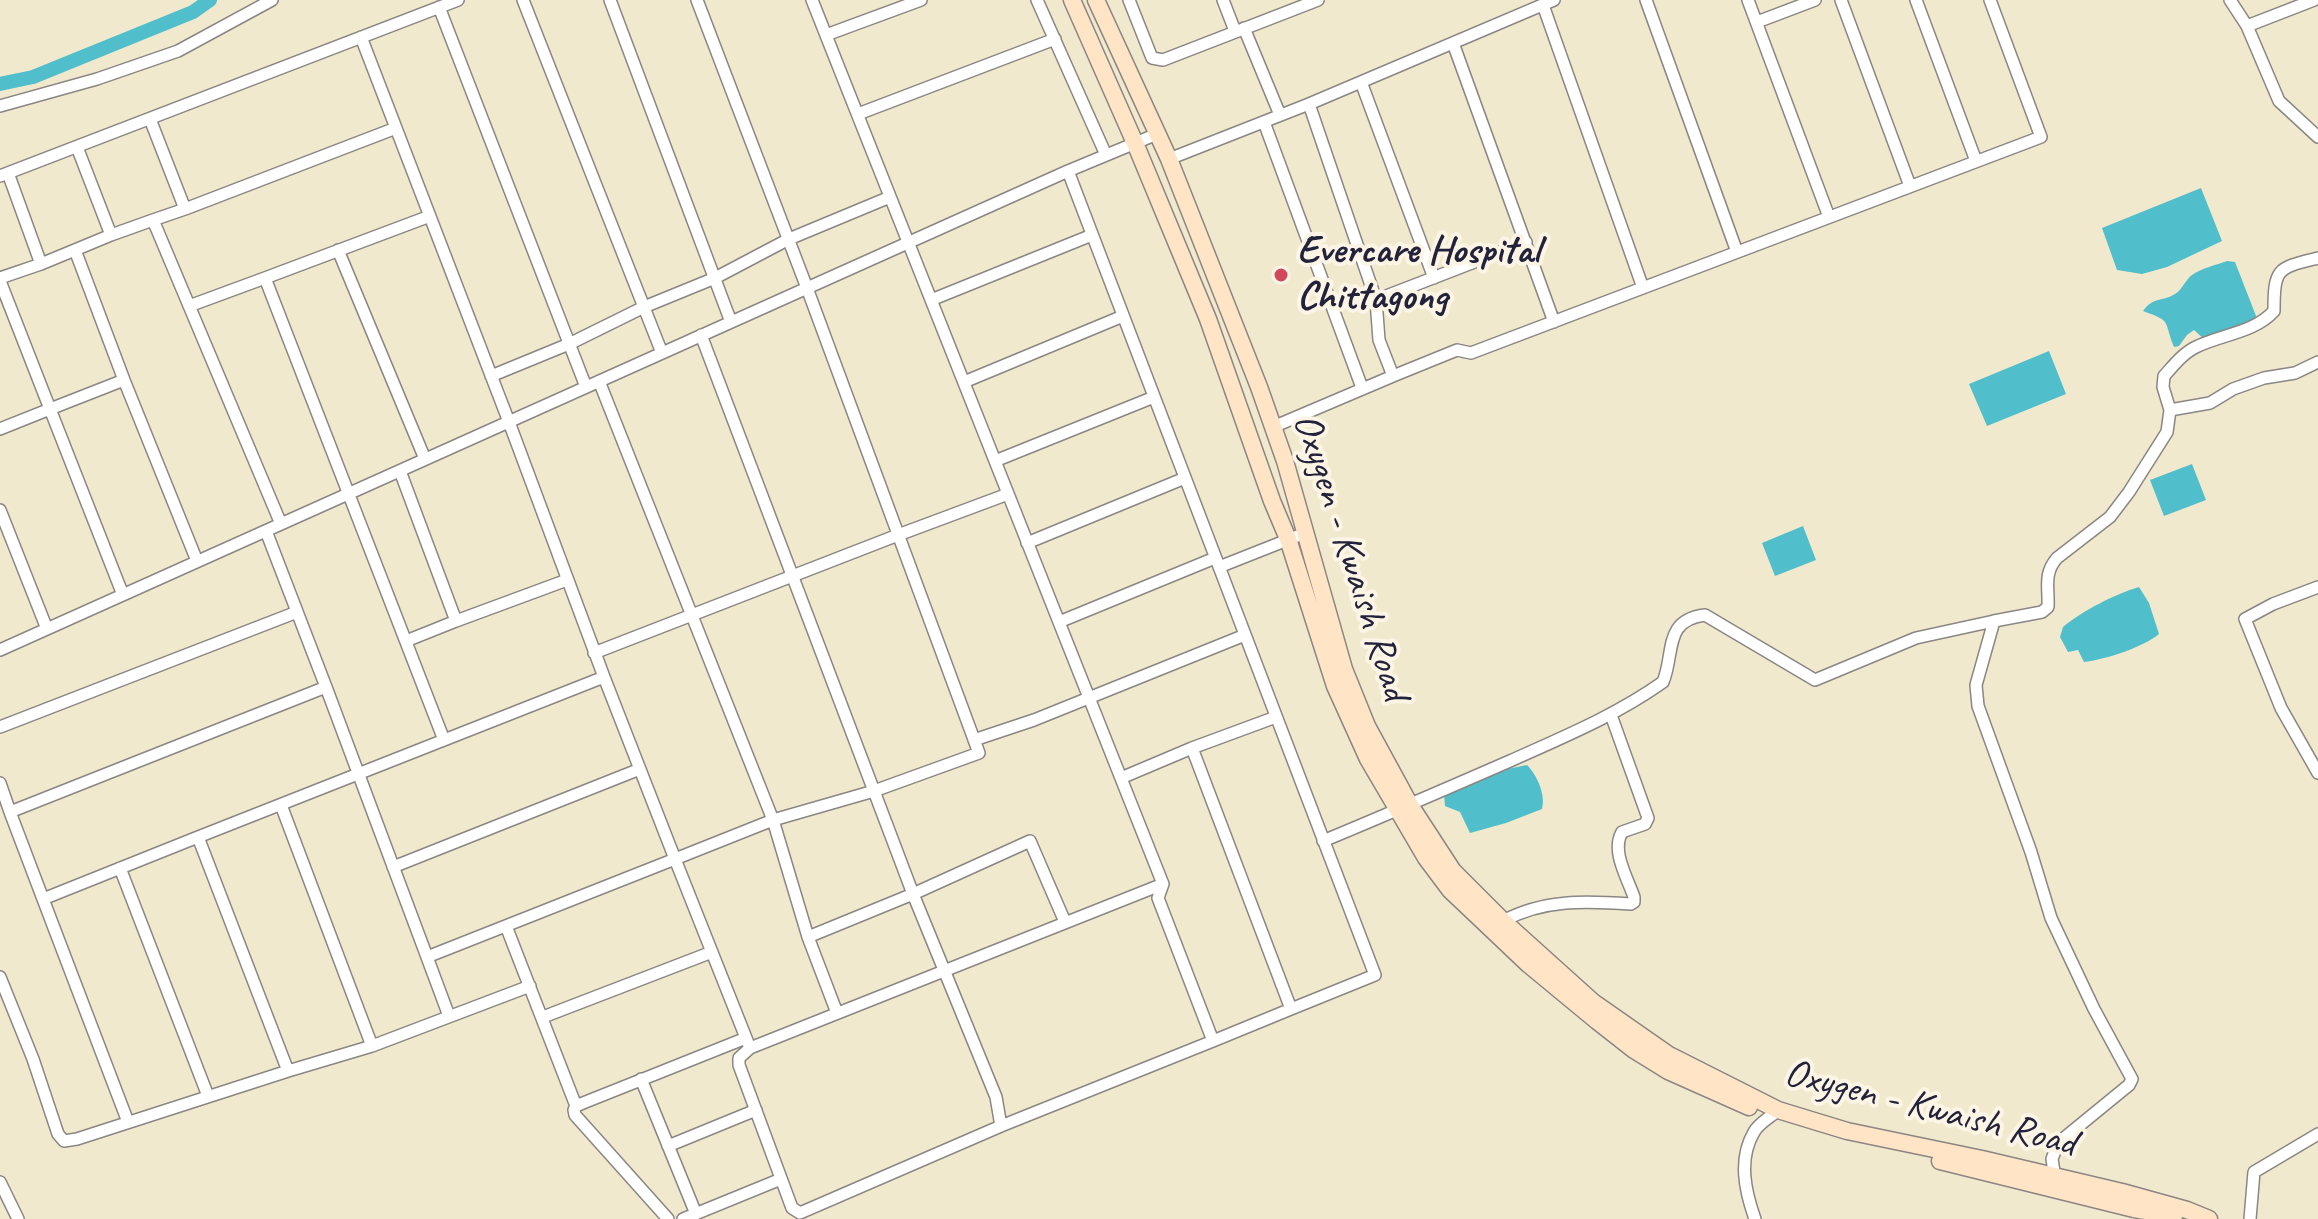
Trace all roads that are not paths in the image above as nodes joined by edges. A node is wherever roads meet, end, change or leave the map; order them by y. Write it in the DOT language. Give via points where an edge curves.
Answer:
graph roads {
  1 [pos="272,0"];
  2 [pos="458,0"];
  3 [pos="523,0"];
  4 [pos="610,0"];
  5 [pos="697,0"];
  6 [pos="812,0"];
  7 [pos="921,0"];
  8 [pos="1037,0"];
  9 [pos="1072,0"];
  10 [pos="1096,0"];
  11 [pos="1129,0"];
  12 [pos="1223,0"];
  13 [pos="1318,0"];
  14 [pos="1646,0"];
  15 [pos="1748,0"];
  16 [pos="1815,0"];
  17 [pos="1841,0"];
  18 [pos="1916,0"];
  19 [pos="1990,0"];
  20 [pos="2230,0"];
  21 [pos="2314,0"];
  22 [pos="1548,2"];
  23 [pos="439,7"];
  24 [pos="1757,22"];
  25 [pos="2247,26"];
  26 [pos="1240,30"];
  27 [pos="826,35"];
  28 [pos="361,37"];
  29 [pos="1055,39"];
  30 [pos="1453,43"];
  31 [pos="1361,82"];
  32 [pos="1309,104"];
  33 [pos="0,106"];
  34 [pos="858,114"];
  35 [pos="1280,115"];
  36 [pos="150,119"];
  37 [pos="1264,122"];
  38 [pos="396,128"];
  39 [pos="1157,134"];
  40 [pos="2318,137"];
  41 [pos="1135,143"];
  42 [pos="77,147"];
  43 [pos="1106,155"];
  44 [pos="1169,159"];
  45 [pos="1976,161"];
  46 [pos="1068,171"];
  47 [pos="4,175"];
  48 [pos="1910,186"];
  49 [pos="890,197"];
  50 [pos="185,209"];
  51 [pos="430,216"];
  52 [pos="1829,217"];
  53 [pos="153,220"];
  54 [pos="111,235"];
  55 [pos="1092,235"];
  56 [pos="789,239"];
  57 [pos="1526,242"];
  58 [pos="909,243"];
  59 [pos="75,250"];
  60 [pos="338,250"];
  61 [pos="1737,252"];
  62 [pos="2318,258"];
  63 [pos="41,264"];
  64 [pos="265,278"];
  65 [pos="715,278"];
  66 [pos="1434,278"];
  67 [pos="0,280"];
  68 [pos="807,288"];
  69 [pos="1643,288"];
  70 [pos="931,300"];
  71 [pos="1376,300"];
  72 [pos="189,306"];
  73 [pos="644,307"];
  74 [pos="1123,316"];
  75 [pos="731,322"];
  76 [pos="1554,322"];
  77 [pos="701,335"];
  78 [pos="569,344"];
  79 [pos="662,353"];
  80 [pos="2318,362"];
  81 [pos="491,376"];
  82 [pos="1393,376"];
  83 [pos="124,380"];
  84 [pos="599,381"];
  85 [pos="964,382"];
  86 [pos="1361,385"];
  87 [pos="586,387"];
  88 [pos="1154,397"];
  89 [pos="50,409"];
  90 [pos="2170,410"];
  91 [pos="509,422"];
  92 [pos="1273,427"];
  93 [pos="0,429"];
  94 [pos="425,459"];
  95 [pos="995,461"];
  96 [pos="400,471"];
  97 [pos="1185,478"];
  98 [pos="348,494"];
  99 [pos="1008,494"];
  100 [pos="0,510"];
  101 [pos="281,524"];
  102 [pos="266,531"];
  103 [pos="1305,533"];
  104 [pos="898,535"];
  105 [pos="1288,539"];
  106 [pos="1027,543"];
  107 [pos="197,561"];
  108 [pos="1217,562"];
  109 [pos="792,575"];
  110 [pos="567,580"];
  111 [pos="2318,587"];
  112 [pos="123,595"];
  113 [pos="297,612"];
  114 [pos="691,614"];
  115 [pos="456,621"];
  116 [pos="1994,621"];
  117 [pos="1059,622"];
  118 [pos="47,629"];
  119 [pos="1245,635"];
  120 [pos="406,641"];
  121 [pos="0,650"];
  122 [pos="594,653"];
  123 [pos="604,677"];
  124 [pos="326,687"];
  125 [pos="1089,698"];
  126 [pos="1611,715"];
  127 [pos="1276,717"];
  128 [pos="0,727"];
  129 [pos="444,740"];
  130 [pos="974,740"];
  131 [pos="1192,748"];
  132 [pos="640,769"];
  133 [pos="2318,773"];
  134 [pos="357,775"];
  135 [pos="1121,778"];
  136 [pos="0,783"];
  137 [pos="874,791"];
  138 [pos="281,805"];
  139 [pos="1404,808"];
  140 [pos="10,812"];
  141 [pos="773,820"];
  142 [pos="198,837"];
  143 [pos="1323,841"];
  144 [pos="675,859"];
  145 [pos="393,867"];
  146 [pos="120,868"];
  147 [pos="1163,884"];
  148 [pos="913,894"];
  149 [pos="43,899"];
  150 [pos="1503,921"];
  151 [pos="1065,922"];
  152 [pos="506,926"];
  153 [pos="808,937"];
  154 [pos="712,952"];
  155 [pos="427,957"];
  156 [pos="944,971"];
  157 [pos="0,977"];
  158 [pos="530,986"];
  159 [pos="1291,1009"];
  160 [pos="837,1013"];
  161 [pos="449,1016"];
  162 [pos="543,1017"];
  163 [pos="1213,1041"];
  164 [pos="748,1043"];
  165 [pos="372,1046"];
  166 [pos="288,1071"];
  167 [pos="641,1079"];
  168 [pos="208,1096"];
  169 [pos="576,1106"];
  170 [pos="756,1110"];
  171 [pos="1774,1113"];
  172 [pos="128,1122"];
  173 [pos="1001,1126"];
  174 [pos="2318,1134"];
  175 [pos="668,1146"];
  176 [pos="2055,1178"];
  177 [pos="781,1179"];
  178 [pos="0,1182"];
  179 [pos="696,1214"];
  180 [pos="18,1219"];
  181 [pos="668,1219"];
  182 [pos="683,1219"];
  183 [pos="1755,1219"];
  184 [pos="2179,1219"];
  185 [pos="2209,1219"];
  186 [pos="2250,1219"];
  1 -- 33 [label="street" via="178,51"];
  2 -- 23 [label="street"];
  3 -- 73 [label="street"];
  4 -- 65 [label="street"];
  5 -- 56 [label="street"];
  6 -- 27 [label="street"];
  7 -- 27 [label="street"];
  8 -- 29 [label="street"];
  9 -- 41 [label="main road, Oxygen - Kwaish Road"];
  10 -- 39 [label="main road, Oxygen - Kwaish Road"];
  11 -- 26 [label="street" via="1152,58 1163,60"];
  12 -- 26 [label="street"];
  13 -- 26 [label="street"];
  14 -- 61 [label="street"];
  15 -- 24 [label="street"];
  16 -- 24 [label="street"];
  17 -- 48 [label="street"];
  18 -- 45 [label="street"];
  19 -- 45 [label="street" via="2041,137"];
  20 -- 25 [label="street"];
  21 -- 25 [label="street"];
  22 -- 30 [label="street"];
  22 -- 69 [label="street"];
  23 -- 28 [label="street"];
  23 -- 78 [label="street"];
  24 -- 52 [label="street"];
  25 -- 40 [label="street" via="2279,101"];
  26 -- 35 [label="street"];
  27 -- 34 [label="street"];
  28 -- 36 [label="street"];
  28 -- 38 [label="street"];
  29 -- 34 [label="street"];
  29 -- 43 [label="street"];
  30 -- 31 [label="street"];
  30 -- 57 [label="street"];
  31 -- 32 [label="street"];
  31 -- 66 [label="street"];
  32 -- 35 [label="street"];
  32 -- 71 [label="street"];
  34 -- 49 [label="street"];
  35 -- 37 [label="street"];
  36 -- 42 [label="street"];
  36 -- 50 [label="street"];
  37 -- 44 [label="street"];
  37 -- 86 [label="street"];
  38 -- 50 [label="street"];
  38 -- 51 [label="street"];
  39 -- 41 [label="street"];
  39 -- 44 [label="main road, Oxygen - Kwaish Road"];
  41 -- 43 [label="street"];
  41 -- 105 [label="main road, Oxygen - Kwaish Road" via="1208,319"];
  42 -- 47 [label="street"];
  42 -- 54 [label="street"];
  43 -- 46 [label="street"];
  44 -- 92 [label="main road, Oxygen - Kwaish Road"];
  45 -- 48 [label="street"];
  46 -- 55 [label="street"];
  46 -- 58 [label="street"];
  47 -- 63 [label="street"];
  48 -- 52 [label="street"];
  49 -- 56 [label="street"];
  49 -- 58 [label="street"];
  50 -- 53 [label="street"];
  51 -- 60 [label="street"];
  51 -- 81 [label="street"];
  52 -- 61 [label="street"];
  53 -- 54 [label="street"];
  53 -- 72 [label="street"];
  54 -- 59 [label="street"];
  55 -- 70 [label="street"];
  55 -- 74 [label="street"];
  56 -- 65 [label="street"];
  56 -- 68 [label="street"];
  57 -- 66 [label="street"];
  57 -- 76 [label="street"];
  58 -- 68 [label="street"];
  58 -- 70 [label="street"];
  59 -- 63 [label="street"];
  59 -- 83 [label="street"];
  60 -- 64 [label="street"];
  60 -- 94 [label="street"];
  61 -- 69 [label="street"];
  62 -- 90 [label="street" via="2286,266 2279,273 2274,311 2264,322 2182,356 2162,380"];
  63 -- 67 [label="street"];
  64 -- 72 [label="street"];
  64 -- 98 [label="street"];
  65 -- 73 [label="street"];
  65 -- 75 [label="street"];
  66 -- 71 [label="street"];
  67 -- 89 [label="street"];
  68 -- 75 [label="street"];
  68 -- 104 [label="street"];
  69 -- 76 [label="street"];
  70 -- 85 [label="street"];
  71 -- 82 [label="street" via="1379,340"];
  72 -- 101 [label="street"];
  73 -- 78 [label="street"];
  73 -- 79 [label="street"];
  74 -- 85 [label="street"];
  74 -- 88 [label="street"];
  75 -- 77 [label="street"];
  76 -- 82 [label="street" via="1471,353 1457,350"];
  77 -- 79 [label="street"];
  77 -- 109 [label="street"];
  78 -- 81 [label="street"];
  78 -- 87 [label="street"];
  79 -- 84 [label="street"];
  80 -- 90 [label="street" via="2233,389 2210,403"];
  81 -- 91 [label="street"];
  82 -- 92 [label="street"];
  83 -- 89 [label="street"];
  83 -- 107 [label="street"];
  84 -- 87 [label="street"];
  84 -- 114 [label="street"];
  85 -- 95 [label="street"];
  87 -- 91 [label="street"];
  88 -- 95 [label="street"];
  88 -- 97 [label="street"];
  89 -- 93 [label="street"];
  89 -- 112 [label="street"];
  90 -- 116 [label="street" via="2167,432 2110,517 2050,566 2048,607"];
  91 -- 94 [label="street"];
  91 -- 110 [label="street"];
  92 -- 103 [label="main road, Oxygen - Kwaish Road"];
  94 -- 96 [label="street"];
  95 -- 99 [label="street"];
  96 -- 98 [label="street"];
  96 -- 115 [label="street"];
  97 -- 106 [label="street"];
  97 -- 108 [label="street"];
  98 -- 101 [label="street"];
  98 -- 120 [label="street"];
  99 -- 104 [label="street"];
  99 -- 106 [label="street"];
  100 -- 118 [label="street"];
  101 -- 102 [label="street"];
  102 -- 107 [label="street"];
  102 -- 113 [label="street"];
  103 -- 105 [label="street"];
  103 -- 139 [label="main road, Oxygen - Kwaish Road" via="1344,669"];
  104 -- 109 [label="street"];
  104 -- 130 [label="street"];
  105 -- 108 [label="street"];
  105 -- 139 [label="main road, Oxygen - Kwaish Road" via="1335,686 1368,759"];
  106 -- 117 [label="street"];
  107 -- 112 [label="street"];
  108 -- 117 [label="street"];
  108 -- 119 [label="street"];
  109 -- 114 [label="street"];
  109 -- 137 [label="street"];
  110 -- 115 [label="street"];
  110 -- 122 [label="street"];
  111 -- 133 [label="street" via="2245,619 2281,708"];
  112 -- 118 [label="street"];
  113 -- 124 [label="street"];
  113 -- 128 [label="street"];
  114 -- 122 [label="street"];
  114 -- 141 [label="street"];
  115 -- 120 [label="street"];
  116 -- 126 [label="street" via="1916,638 1815,680 1705,615 1693,616 1676,631 1663,682"];
  116 -- 176 [label="street" via="1976,685 1978,706 2051,918 2132,1079 2058,1143 2052,1159"];
  117 -- 125 [label="street"];
  118 -- 121 [label="street"];
  119 -- 125 [label="street"];
  119 -- 127 [label="street"];
  120 -- 129 [label="street"];
  122 -- 123 [label="street"];
  123 -- 129 [label="street"];
  123 -- 132 [label="street"];
  124 -- 134 [label="street"];
  124 -- 140 [label="street"];
  125 -- 130 [label="street"];
  125 -- 135 [label="street"];
  126 -- 139 [label="street"];
  126 -- 150 [label="street" via="1648,818 1622,832 1618,840 1634,902 1553,905 1524,910"];
  127 -- 131 [label="street"];
  127 -- 143 [label="street"];
  129 -- 134 [label="street"];
  130 -- 137 [label="street" via="979,753"];
  131 -- 135 [label="street"];
  131 -- 159 [label="street"];
  132 -- 144 [label="street"];
  132 -- 145 [label="street"];
  134 -- 138 [label="street"];
  134 -- 145 [label="street"];
  135 -- 147 [label="street"];
  136 -- 140 [label="street"];
  137 -- 141 [label="street"];
  137 -- 148 [label="street"];
  138 -- 142 [label="street"];
  138 -- 165 [label="street"];
  139 -- 143 [label="street"];
  139 -- 150 [label="main road, Oxygen - Kwaish Road" via="1453,871"];
  139 -- 171 [label="main road, Oxygen - Kwaish Road" via="1426,858 1450,890 1585,1012 1668,1071"];
  140 -- 149 [label="street"];
  141 -- 144 [label="street"];
  141 -- 153 [label="street"];
  142 -- 146 [label="street"];
  142 -- 166 [label="street"];
  143 -- 159 [label="street" via="1375,975"];
  144 -- 152 [label="street"];
  144 -- 154 [label="street"];
  145 -- 155 [label="street"];
  146 -- 149 [label="street"];
  146 -- 168 [label="street"];
  147 -- 151 [label="street"];
  147 -- 163 [label="street" via="1158,898"];
  148 -- 151 [label="street" via="1030,841"];
  148 -- 153 [label="street"];
  148 -- 156 [label="street"];
  149 -- 172 [label="street"];
  150 -- 171 [label="main road, Oxygen - Kwaish Road" via="1631,1029"];
  151 -- 156 [label="street"];
  152 -- 155 [label="street"];
  152 -- 158 [label="street"];
  153 -- 160 [label="street"];
  154 -- 162 [label="street"];
  154 -- 164 [label="street"];
  155 -- 161 [label="street"];
  156 -- 160 [label="street"];
  156 -- 173 [label="street" via="996,1097"];
  157 -- 172 [label="street" via="61,1138 67,1142"];
  158 -- 161 [label="street"];
  158 -- 162 [label="street"];
  159 -- 163 [label="street"];
  160 -- 164 [label="street"];
  161 -- 165 [label="street"];
  162 -- 169 [label="street"];
  163 -- 173 [label="street"];
  164 -- 167 [label="street"];
  164 -- 170 [label="street" via="739,1065"];
  165 -- 166 [label="street"];
  166 -- 168 [label="street"];
  167 -- 169 [label="street"];
  167 -- 175 [label="street"];
  168 -- 172 [label="street"];
  169 -- 181 [label="street" via="575,1115"];
  170 -- 175 [label="street"];
  170 -- 177 [label="street"];
  171 -- 176 [label="main road, Oxygen - Kwaish Road"];
  171 -- 183 [label="street" via="1755,1129 1745,1153 1744,1177"];
  171 -- 184 [label="main road, Oxygen - Kwaish Road" via="1794,1127 1857,1144"];
  173 -- 177 [label="street" via="800,1213 792,1208"];
  174 -- 186 [label="street" via="2254,1172"];
  175 -- 179 [label="street"];
  176 -- 185 [label="main road, Oxygen - Kwaish Road"];
  177 -- 179 [label="street"];
  178 -- 180 [label="street"];
  179 -- 182 [label="street"];
}
